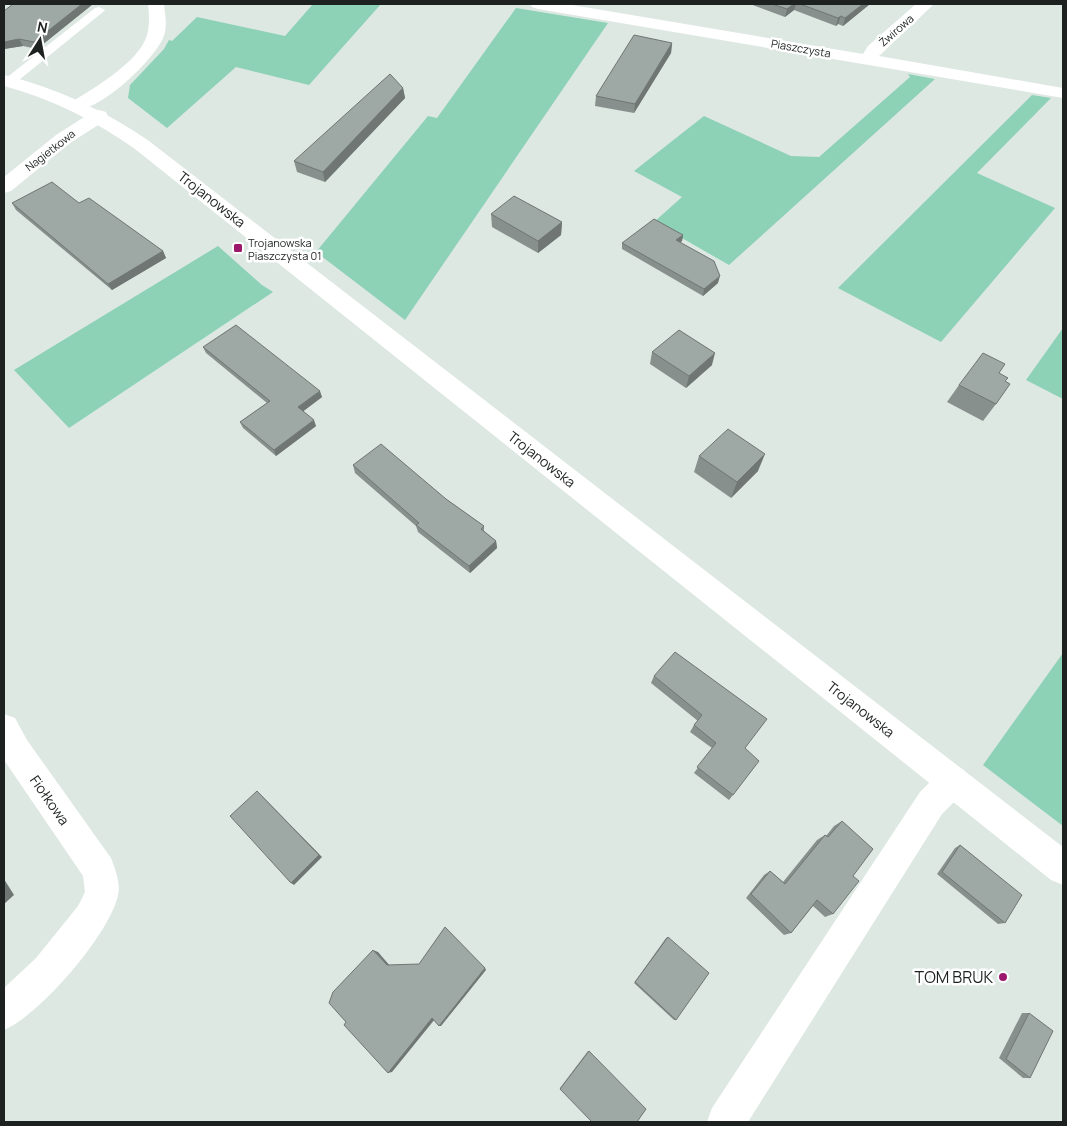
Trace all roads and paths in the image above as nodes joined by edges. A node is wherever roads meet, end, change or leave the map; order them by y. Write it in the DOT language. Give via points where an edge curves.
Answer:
graph roads {
  1 [pos="156,4"];
  2 [pos="538,4"];
  3 [pos="926,4"];
  4 [pos="99,10"];
  5 [pos="868,60"];
  6 [pos="7,81"];
  7 [pos="1063,93"];
  8 [pos="89,111"];
  9 [pos="4,187"];
  10 [pos="4,729"];
  11 [pos="954,781"];
  12 [pos="1063,868"];
  13 [pos="4,1012"];
  14 [pos="726,1122"];
  1 -- 8 [label="street" via="158,26 154,40"];
  2 -- 5 [label="street, Piaszczysta"];
  3 -- 5 [label="street, Żwirowa" via="874,50"];
  4 -- 6 [label="lane"];
  5 -- 7 [label="street, Piaszczysta"];
  6 -- 8 [label="street, Trojanowska" via="41,90"];
  8 -- 9 [label="street, Nagietkowa" via="70,134"];
  8 -- 11 [label="street, Trojanowska" via="150,151"];
  10 -- 13 [label="street, Fiołkowa" via="99,870 102,894 90,918 49,971"];
  11 -- 12 [label="street, Trojanowska"];
  11 -- 14 [label="street" via="930,803"];
}
